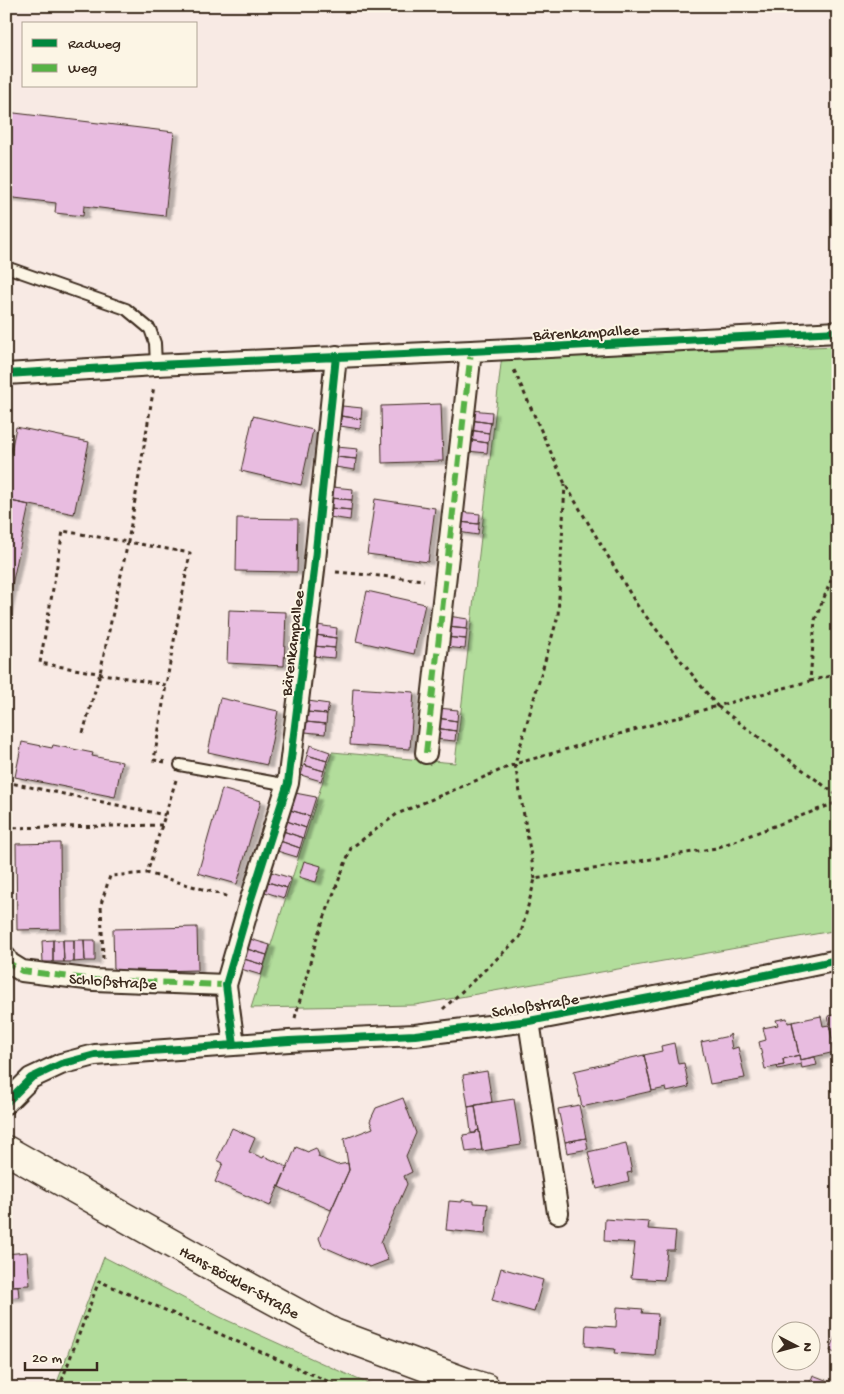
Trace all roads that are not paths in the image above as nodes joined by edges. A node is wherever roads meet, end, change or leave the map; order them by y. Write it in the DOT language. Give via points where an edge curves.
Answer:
graph roads {
  1 [pos="6,267"];
  2 [pos="838,332"];
  3 [pos="471,351"];
  4 [pos="336,356"];
  5 [pos="156,365"];
  6 [pos="6,374"];
  7 [pos="426,753"];
  8 [pos="180,766"];
  9 [pos="288,784"];
  10 [pos="6,958"];
  11 [pos="838,960"];
  12 [pos="226,985"];
  13 [pos="529,1021"];
  14 [pos="234,1044"];
  15 [pos="6,1103"];
  16 [pos="6,1150"];
  17 [pos="558,1213"];
  18 [pos="486,1388"];
  1 -- 5 [label="lane" via="126,309 150,329 155,342"];
  2 -- 3 [label="street, Bärenkampallee"];
  3 -- 4 [label="street, Bärenkampallee"];
  3 -- 7 [label="street"];
  4 -- 5 [label="street, Bärenkampallee"];
  4 -- 9 [label="street, Bärenkampallee"];
  5 -- 6 [label="street, Bärenkampallee"];
  8 -- 9 [label="lane"];
  9 -- 12 [label="street"];
  10 -- 12 [label="street, Schloßstraße" via="9,964 22,971 103,981"];
  11 -- 13 [label="street, Schloßstraße"];
  12 -- 14 [label="street"];
  13 -- 14 [label="street, Schloßstraße" via="415,1035"];
  13 -- 17 [label="street, Schloßstraße"];
  14 -- 15 [label="street, Schloßstraße" via="95,1055 61,1064 31,1078"];
  16 -- 18 [label="main road, Hans-Böckler-Straße" via="334,1333"];
}
